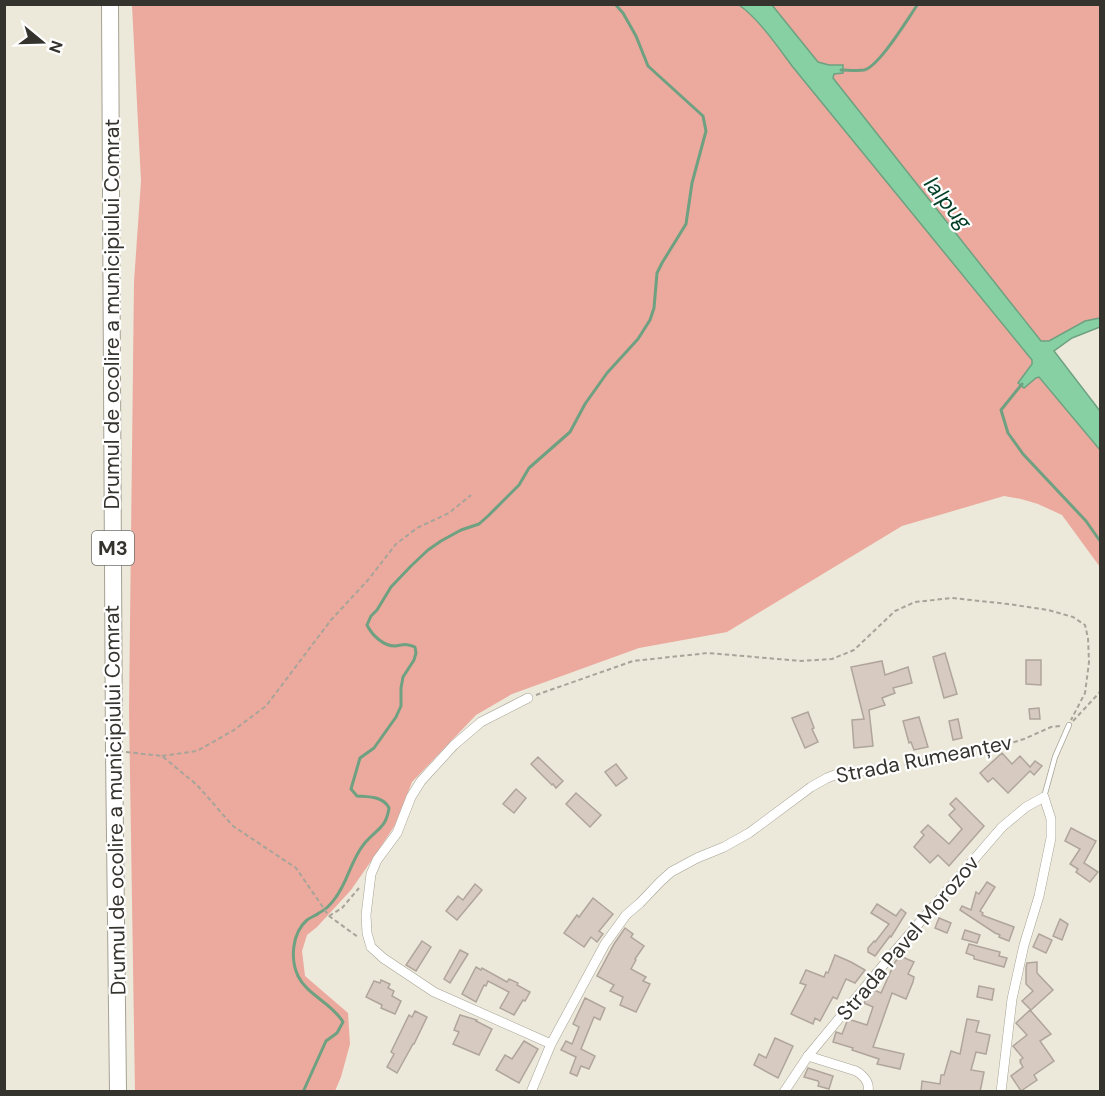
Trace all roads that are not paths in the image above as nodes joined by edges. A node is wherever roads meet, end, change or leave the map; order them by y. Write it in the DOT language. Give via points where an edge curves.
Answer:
graph roads {
  1 [pos="110,4"];
  2 [pos="528,698"];
  3 [pos="1069,725"];
  4 [pos="896,768"];
  5 [pos="1044,797"];
  6 [pos="551,1044"];
  7 [pos="808,1056"];
  8 [pos="118,1092"];
  9 [pos="531,1092"];
  10 [pos="784,1092"];
  11 [pos="868,1092"];
  12 [pos="1001,1092"];
  1 -- 8 [label="highway, Drumul de ocolire a municipiului Comrat / M3"];
  2 -- 6 [label="street" via="481,722 421,781 398,833 377,860 370,880 367,933 371,947 434,992"];
  3 -- 5 [label="lane"];
  4 -- 6 [label="street, Strada Rumeanțev" via="827,778 749,833 671,872 616,927"];
  5 -- 7 [label="street, Strada Pavel Morozov" via="1002,827"];
  5 -- 12 [label="street" via="1051,819 1051,838 1012,999"];
  6 -- 9 [label="street, Strada Rumeanțev"];
  7 -- 10 [label="street, Strada Pavel Morozov"];
  7 -- 11 [label="street" via="862,1074"];
}
